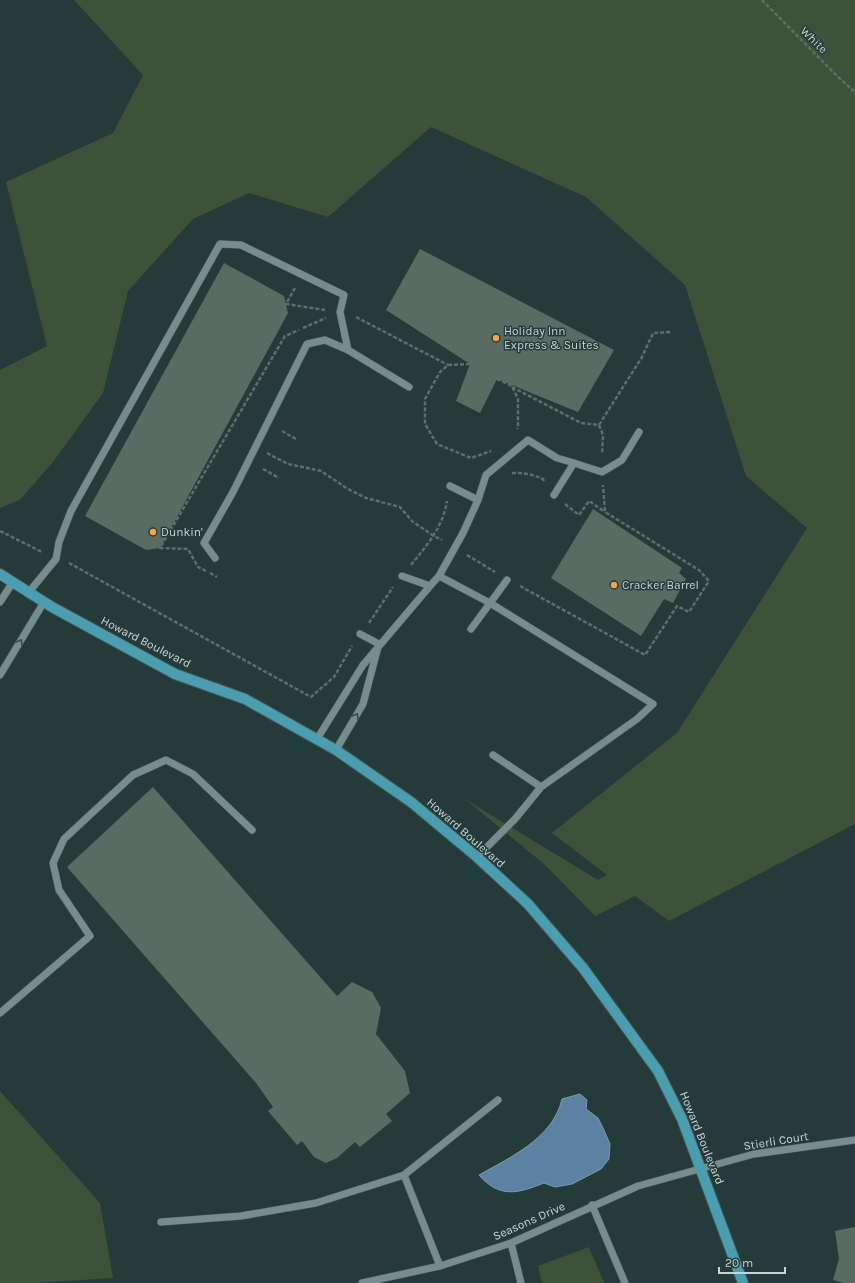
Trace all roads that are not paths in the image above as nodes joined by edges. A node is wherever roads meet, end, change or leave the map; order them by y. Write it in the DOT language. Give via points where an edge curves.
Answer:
graph roads {
  1 [pos="348,350"];
  2 [pos="409,388"];
  3 [pos="639,432"];
  4 [pos="574,463"];
  5 [pos="450,486"];
  6 [pos="554,495"];
  7 [pos="478,500"];
  8 [pos="215,558"];
  9 [pos="0,574"];
  10 [pos="402,576"];
  11 [pos="439,576"];
  12 [pos="507,580"];
  13 [pos="14,582"];
  14 [pos="430,586"];
  15 [pos="29,592"];
  16 [pos="0,602"];
  17 [pos="44,602"];
  18 [pos="490,603"];
  19 [pos="471,629"];
  20 [pos="360,634"];
  21 [pos="379,644"];
  22 [pos="0,675"];
  23 [pos="317,739"];
  24 [pos="336,750"];
  25 [pos="493,755"];
  26 [pos="541,787"];
  27 [pos="252,830"];
  28 [pos="477,857"];
  29 [pos="0,1013"];
  30 [pos="498,1100"];
  31 [pos="855,1140"];
  32 [pos="702,1169"];
  33 [pos="404,1175"];
  34 [pos="592,1205"];
  35 [pos="161,1222"];
  36 [pos="511,1243"];
  37 [pos="440,1266"];
  38 [pos="362,1283"];
  39 [pos="521,1283"];
  40 [pos="625,1283"];
  41 [pos="743,1283"];
  1 -- 2 [label="street"];
  1 -- 8 [label="street" via="325,340 307,344 256,448 204,543"];
  1 -- 15 [label="street" via="340,312 344,295 242,245 220,244 71,511 59,542 56,559"];
  3 -- 4 [label="street" via="622,460 602,472"];
  4 -- 6 [label="street"];
  4 -- 7 [label="street" via="557,458 528,440 486,475"];
  5 -- 7 [label="street"];
  7 -- 11 [label="street"];
  9 -- 13 [label="main road, Howard Boulevard"];
  10 -- 14 [label="street"];
  11 -- 14 [label="street"];
  11 -- 18 [label="street"];
  12 -- 18 [label="street"];
  13 -- 15 [label="main road, Howard Boulevard"];
  13 -- 16 [label="street"];
  14 -- 21 [label="street"];
  15 -- 17 [label="main road, Howard Boulevard"];
  22 -- 17 [label="street, one-way"];
  17 -- 23 [label="main road, Howard Boulevard" via="175,674 245,699"];
  18 -- 19 [label="street"];
  18 -- 26 [label="street" via="653,704 637,719"];
  20 -- 21 [label="street"];
  21 -- 23 [label="street"];
  24 -- 21 [label="street, one-way" via="363,704"];
  23 -- 24 [label="main road, Howard Boulevard"];
  24 -- 28 [label="main road, Howard Boulevard" via="411,802"];
  25 -- 26 [label="street"];
  26 -- 28 [label="street" via="515,819"];
  27 -- 29 [label="street" via="193,774 166,760 134,774 64,839 53,863 59,890 90,936"];
  28 -- 32 [label="main road, Howard Boulevard" via="528,904 568,951 644,1050 682,1119"];
  30 -- 33 [label="street"];
  31 -- 32 [label="street, Stierli Court" via="754,1154"];
  32 -- 34 [label="street, Seasons Drive" via="638,1186"];
  32 -- 41 [label="main road, Howard Boulevard"];
  33 -- 35 [label="street" via="316,1203 241,1216"];
  33 -- 37 [label="street"];
  34 -- 36 [label="street, Seasons Drive"];
  34 -- 40 [label="street"];
  36 -- 37 [label="street, Seasons Drive"];
  36 -- 39 [label="street"];
  37 -- 38 [label="street, Seasons Drive"];
}
